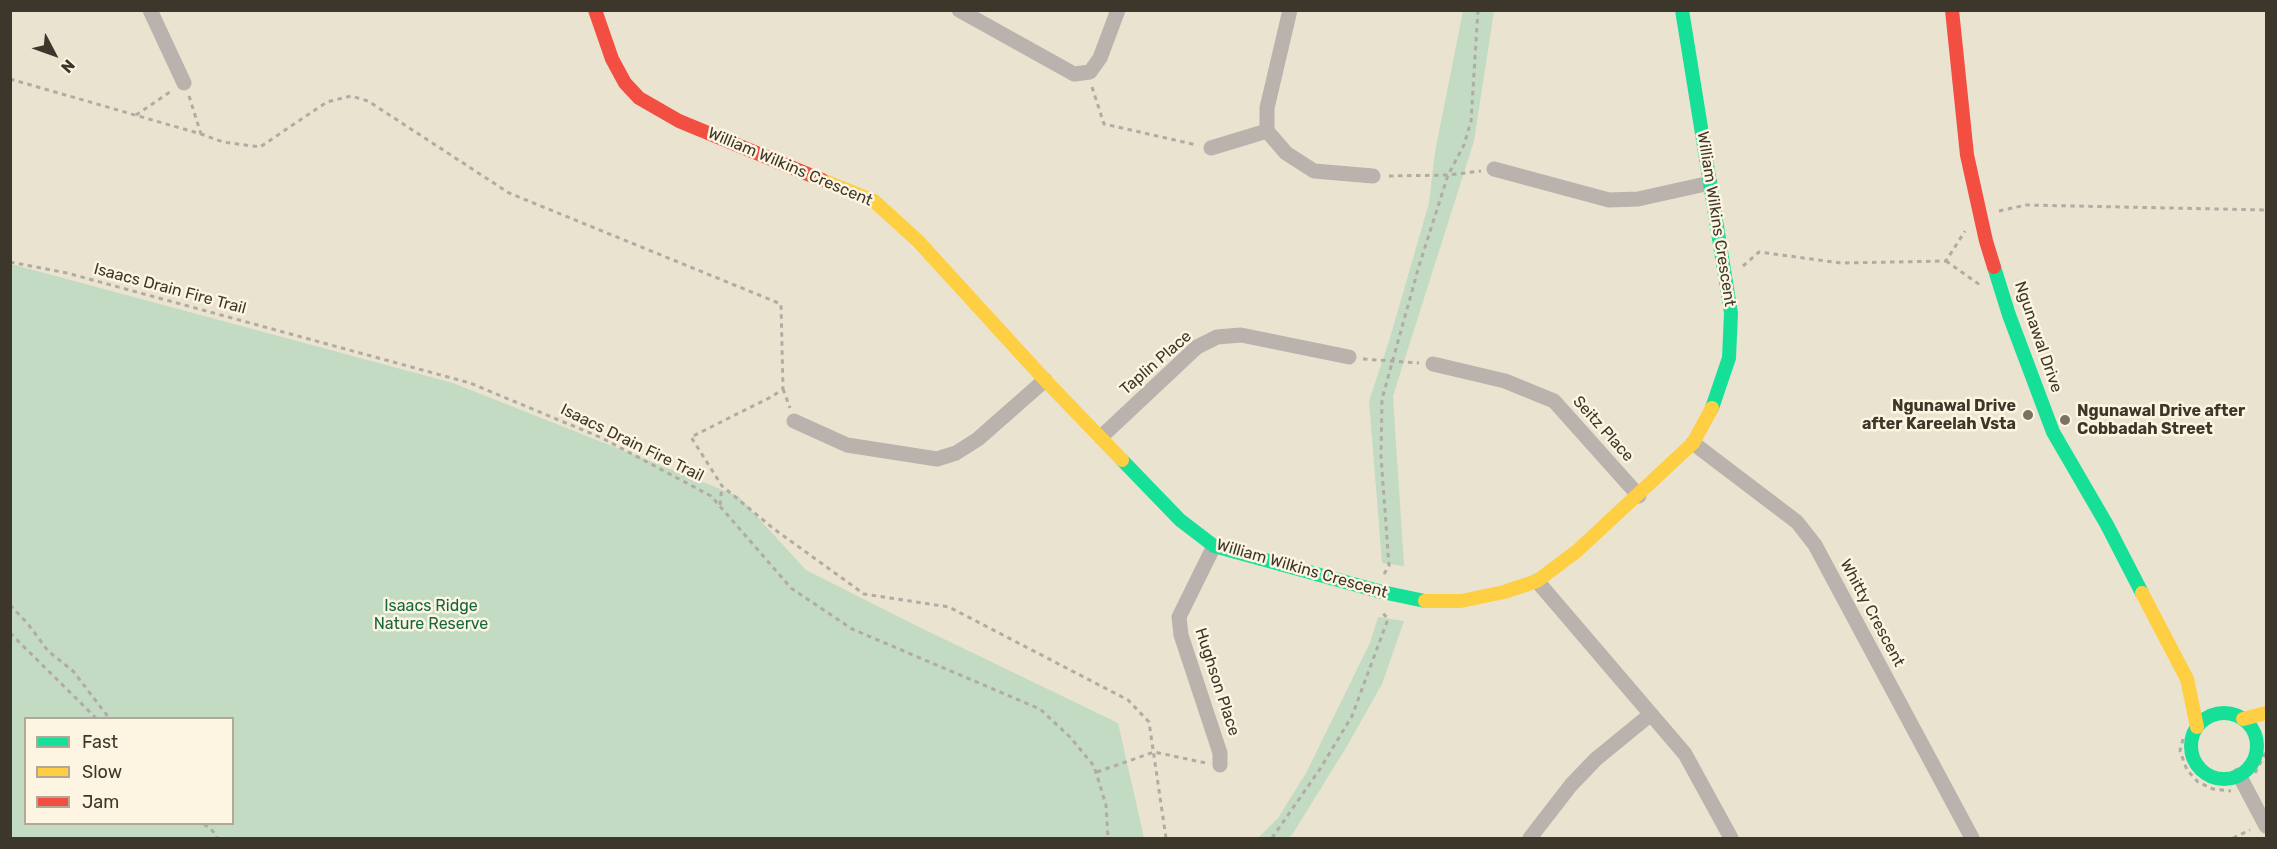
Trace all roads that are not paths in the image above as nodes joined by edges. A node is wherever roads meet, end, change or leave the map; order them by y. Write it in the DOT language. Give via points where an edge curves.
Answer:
graph roads {
  1 [pos="150,10"];
  2 [pos="595,10"];
  3 [pos="959,10"];
  4 [pos="1118,10"];
  5 [pos="1290,10"];
  6 [pos="1682,10"];
  7 [pos="1952,10"];
  8 [pos="184,83"];
  9 [pos="1267,131"];
  10 [pos="1211,148"];
  11 [pos="1494,169"];
  12 [pos="1373,176"];
  13 [pos="1710,183"];
  14 [pos="1349,357"];
  15 [pos="1433,364"];
  16 [pos="1045,380"];
  17 [pos="794,421"];
  18 [pos="1101,437"];
  19 [pos="1693,443"];
  20 [pos="1639,495"];
  21 [pos="1214,546"];
  22 [pos="1537,581"];
  23 [pos="2187,679"];
  24 [pos="2222,713"];
  25 [pos="2266,713"];
  26 [pos="1651,714"];
  27 [pos="2243,719"];
  28 [pos="2197,727"];
  29 [pos="2261,741"];
  30 [pos="1220,765"];
  31 [pos="2239,775"];
  32 [pos="2260,827"];
  33 [pos="1530,838"];
  34 [pos="1731,838"];
  35 [pos="1972,838"];
  1 -- 8 [label="street"];
  2 -- 16 [label="street, William Wilkins Crescent" via="612,59 639,98 679,121 874,201 918,241"];
  3 -- 4 [label="street" via="1091,80"];
  5 -- 9 [label="street" via="1267,108"];
  6 -- 13 [label="street, William Wilkins Crescent"];
  7 -- 23 [label="street, Ngunawal Drive" via="1967,155 1986,241 2009,315 2053,432 2107,525"];
  9 -- 10 [label="street"];
  9 -- 12 [label="street" via="1286,153 1314,171"];
  11 -- 13 [label="street" via="1609,200 1638,199"];
  13 -- 19 [label="street, William Wilkins Crescent" via="1731,313 1729,358 1716,401"];
  14 -- 18 [label="street, Taplin Place" via="1241,335 1217,337 1197,347"];
  15 -- 20 [label="street, Seitz Place" via="1505,381 1554,401"];
  16 -- 17 [label="street" via="978,439 957,453 937,459 847,445"];
  16 -- 18 [label="street, William Wilkins Crescent"];
  18 -- 21 [label="street, William Wilkins Crescent" via="1180,520"];
  19 -- 20 [label="street, William Wilkins Crescent"];
  19 -- 35 [label="street, Whitty Crescent" via="1797,522 1815,545"];
  20 -- 22 [label="street, William Wilkins Crescent"];
  21 -- 22 [label="street, William Wilkins Crescent" via="1411,600 1461,601"];
  21 -- 30 [label="street, Hughson Place" via="1179,617 1181,635 1220,753"];
  22 -- 26 [label="street"];
  23 -- 24 [label="street, Ngunawal Drive"];
  23 -- 28 [label="street, Ngunawal Drive"];
  24 -- 27 [label="street"];
  24 -- 28 [label="street" via="2212,715"];
  25 -- 27 [label="street"];
  26 -- 33 [label="street" via="1596,759"];
  26 -- 34 [label="street" via="1685,754"];
  27 -- 29 [label="street"];
  28 -- 31 [label="street" via="2191,748 2199,768 2218,778"];
  29 -- 31 [label="street" via="2252,762"];
  31 -- 32 [label="street"];
}
